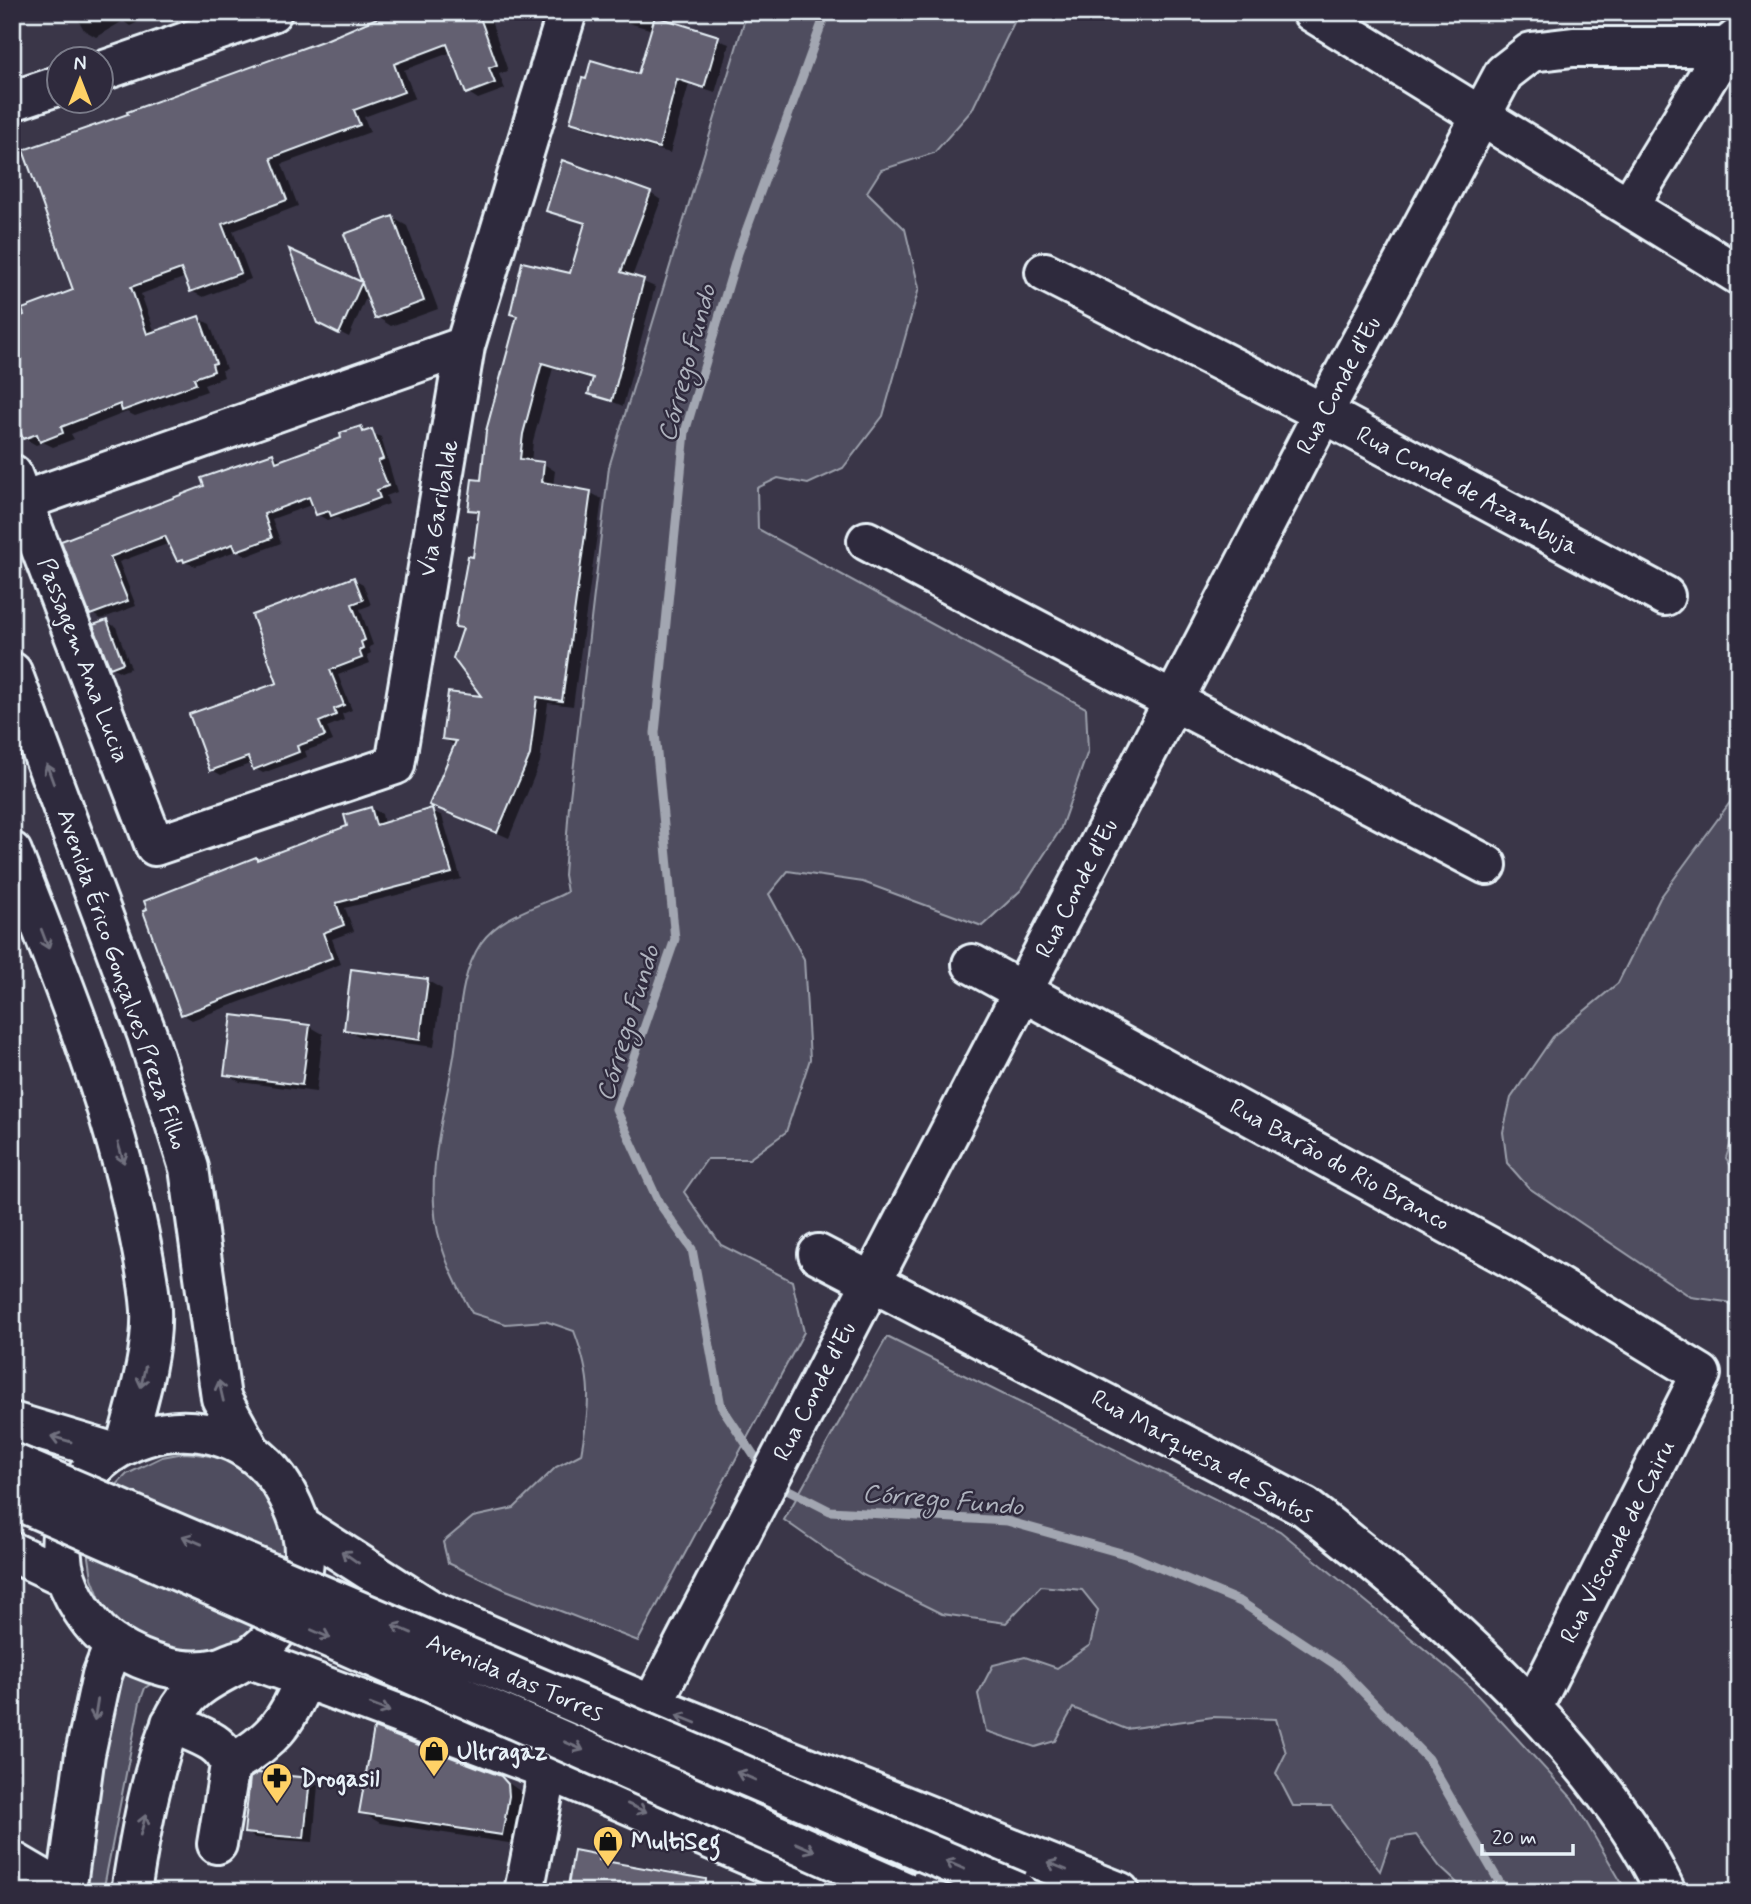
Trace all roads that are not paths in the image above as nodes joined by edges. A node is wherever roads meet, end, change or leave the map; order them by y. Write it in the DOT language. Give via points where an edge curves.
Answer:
graph roads {
  1 [pos="567,12"];
  2 [pos="1312,12"];
  3 [pos="257,15"];
  4 [pos="1732,42"];
  5 [pos="116,66"];
  6 [pos="46,90"];
  7 [pos="12,101"];
  8 [pos="1482,115"];
  9 [pos="1637,193"];
  10 [pos="1045,272"];
  11 [pos="1739,275"];
  12 [pos="465,346"];
  13 [pos="1323,413"];
  14 [pos="18,488"];
  15 [pos="867,541"];
  16 [pos="1665,596"];
  17 [pos="12,673"];
  18 [pos="1172,703"];
  19 [pos="155,846"];
  20 [pos="12,852"];
  21 [pos="1487,865"];
  22 [pos="972,964"];
  23 [pos="1024,990"];
  24 [pos="818,1254"];
  25 [pos="870,1281"];
  26 [pos="1701,1374"];
  27 [pos="12,1422"];
  28 [pos="119,1449"];
  29 [pos="251,1452"];
  30 [pos="12,1463"];
  31 [pos="12,1498"];
  32 [pos="294,1511"];
  33 [pos="12,1552"];
  34 [pos="73,1592"];
  35 [pos="114,1644"];
  36 [pos="247,1659"];
  37 [pos="304,1679"];
  38 [pos="652,1705"];
  39 [pos="1532,1709"];
  40 [pos="171,1723"];
  41 [pos="230,1765"];
  42 [pos="548,1770"];
  43 [pos="217,1844"];
  44 [pos="12,1861"];
  45 [pos="66,1892"];
  46 [pos="131,1892"];
  47 [pos="524,1892"];
  48 [pos="834,1892"];
  49 [pos="906,1892"];
  50 [pos="1018,1892"];
  51 [pos="1120,1892"];
  52 [pos="1666,1892"];
  1 -- 12 [label="street, Via Garibalde"];
  2 -- 8 [label="street"];
  3 -- 5 [label="street"];
  4 -- 8 [label="street, Rua Conde d'Eu" via="1531,52 1504,73"];
  4 -- 9 [label="street"];
  6 -- 7 [label="street"];
  8 -- 11 [label="street"];
  8 -- 13 [label="street, Rua Conde d'Eu"];
  10 -- 13 [label="street, Rua Conde de Azambuja"];
  12 -- 14 [label="street"];
  12 -- 19 [label="street, Via Garibalde" via="395,765"];
  13 -- 16 [label="street, Rua Conde de Azambuja"];
  13 -- 18 [label="street, Rua Conde d'Eu"];
  14 -- 19 [label="street, Passagem Ana Lucia"];
  15 -- 18 [label="street"];
  29 -- 17 [label="street, Avenida Érico Gonçalves Preza Filho, one-way" via="221,1398 189,1168 146,1034"];
  18 -- 21 [label="street"];
  18 -- 23 [label="street, Rua Conde d'Eu"];
  20 -- 28 [label="street, one-way" via="92,1060 124,1163 141,1247 151,1311 145,1369"];
  22 -- 23 [label="street, Rua Barão do Rio Branco"];
  23 -- 25 [label="street, Rua Conde d'Eu"];
  23 -- 26 [label="street, Rua Barão do Rio Branco" via="1514,1259"];
  24 -- 25 [label="street, Rua Marquesa de Santos"];
  25 -- 38 [label="street, Rua Conde d'Eu"];
  25 -- 39 [label="street, Rua Marquesa de Santos" via="1305,1507 1371,1558"];
  26 -- 39 [label="street, Rua Visconde de Cairu"];
  28 -- 27 [label="street, one-way"];
  28 -- 29 [label="street" via="152,1433 182,1430 218,1436"];
  28 -- 34 [label="street" via="84,1476 66,1507 60,1542"];
  29 -- 32 [label="street" via="276,1476"];
  50 -- 30 [label="street, Avenida das Torres, one-way, bridge"];
  31 -- 49 [label="street, Avenida das Torres, one-way, bridge"];
  32 -- 36 [label="street" via="304,1556 300,1587 289,1615"];
  38 -- 32 [label="street, one-way" via="431,1610"];
  33 -- 34 [label="street"];
  34 -- 35 [label="street"];
  35 -- 36 [label="street" via="150,1663 183,1670"];
  35 -- 45 [label="street, one-way" via="102,1675 85,1754"];
  36 -- 37 [label="street"];
  36 -- 40 [label="street" via="197,1688"];
  37 -- 41 [label="street" via="279,1729 262,1746"];
  37 -- 42 [label="street, one-way"];
  51 -- 38 [label="street, one-way"];
  39 -- 52 [label="street, Rua Marquesa de Santos" via="1629,1826"];
  40 -- 41 [label="street" via="216,1743"];
  46 -- 40 [label="street, one-way" via="139,1839"];
  41 -- 43 [label="street"];
  42 -- 47 [label="street"];
  42 -- 48 [label="street, one-way"];
  44 -- 45 [label="street"];
}
